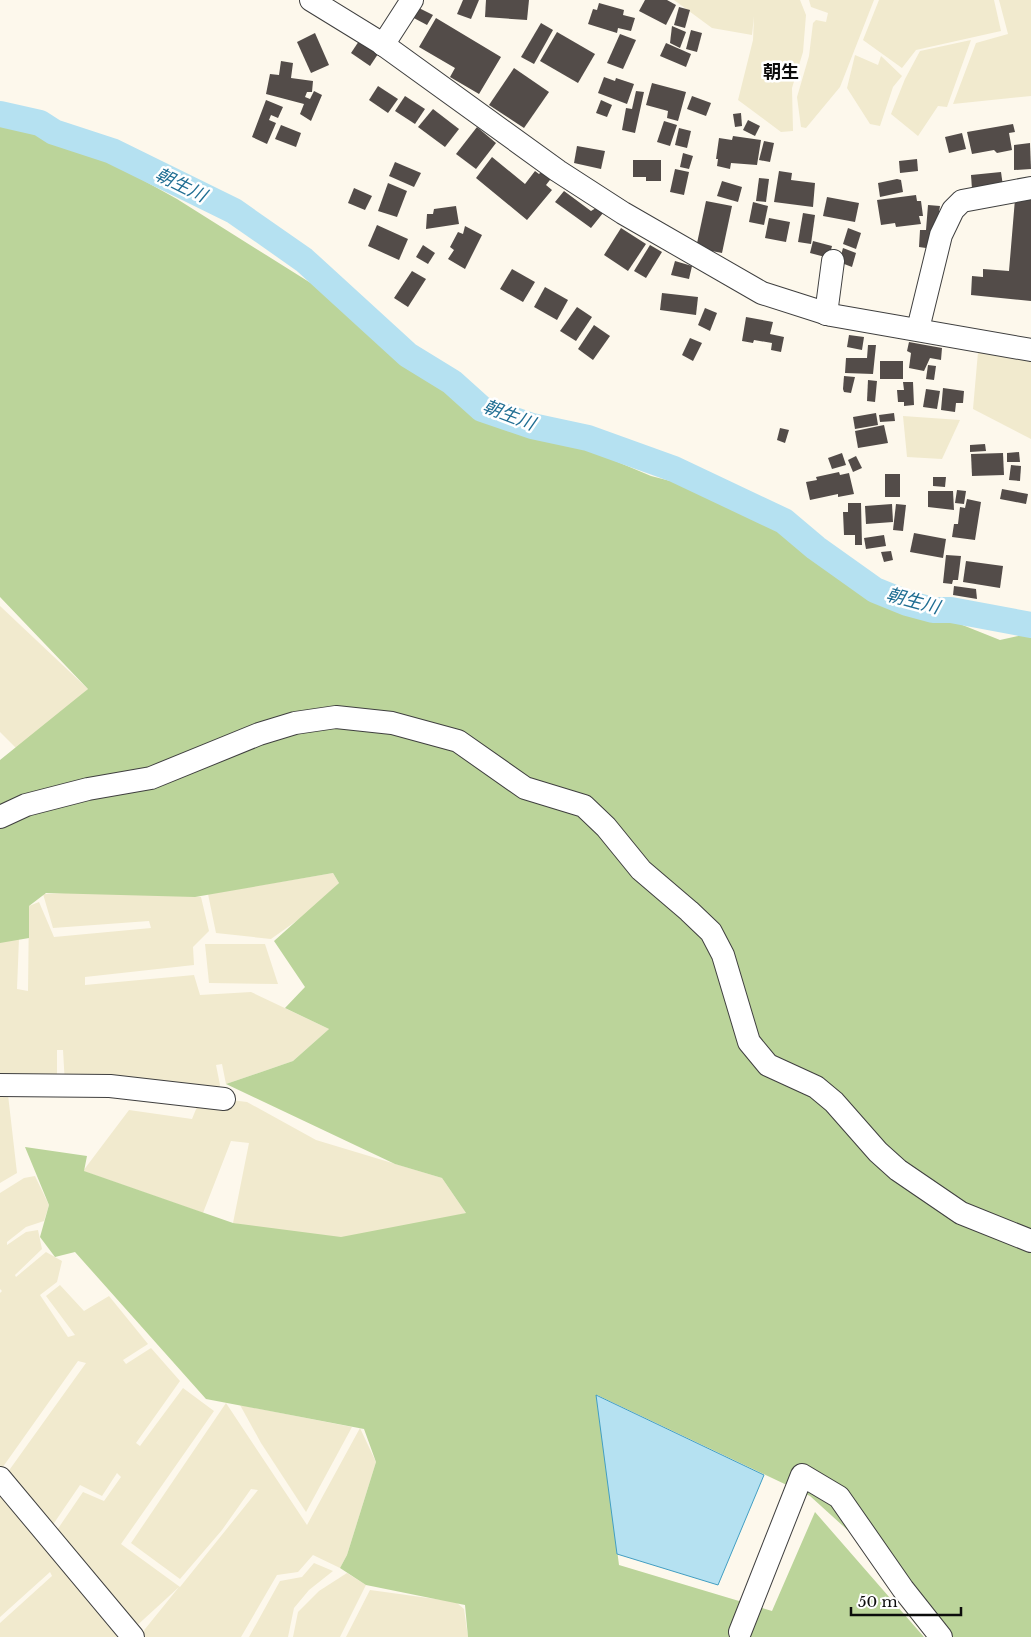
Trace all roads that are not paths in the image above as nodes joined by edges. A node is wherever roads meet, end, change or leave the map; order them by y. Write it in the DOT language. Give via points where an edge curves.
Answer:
graph roads {
  1 [pos="311,0"];
  2 [pos="412,0"];
  3 [pos="347,9"];
  4 [pos="384,45"];
  5 [pos="1031,188"];
  6 [pos="833,261"];
  7 [pos="826,314"];
  8 [pos="918,329"];
  9 [pos="1031,350"];
  10 [pos="0,817"];
  11 [pos="0,1085"];
  12 [pos="224,1099"];
  13 [pos="1031,1240"];
  14 [pos="0,1478"];
  15 [pos="740,1632"];
  16 [pos="133,1637"];
  17 [pos="941,1637"];
  1 -- 3 [label="street"];
  2 -- 4 [label="street"];
  3 -- 4 [label="street"];
  4 -- 7 [label="street" via="558,171 623,213 762,293"];
  5 -- 8 [label="street" via="962,201 953,210 941,236"];
  6 -- 7 [label="street"];
  7 -- 8 [label="street"];
  8 -- 9 [label="street"];
  10 -- 13 [label="street" via="26,804 151,778 259,734 295,723 336,718 392,723 458,741 525,788 584,806 641,870 711,932 723,955 749,1042 768,1065 816,1087 898,1170 961,1213"];
  11 -- 12 [label="street" via="110,1086"];
  14 -- 16 [label="street"];
  15 -- 17 [label="street" via="802,1475 839,1497"];
}
